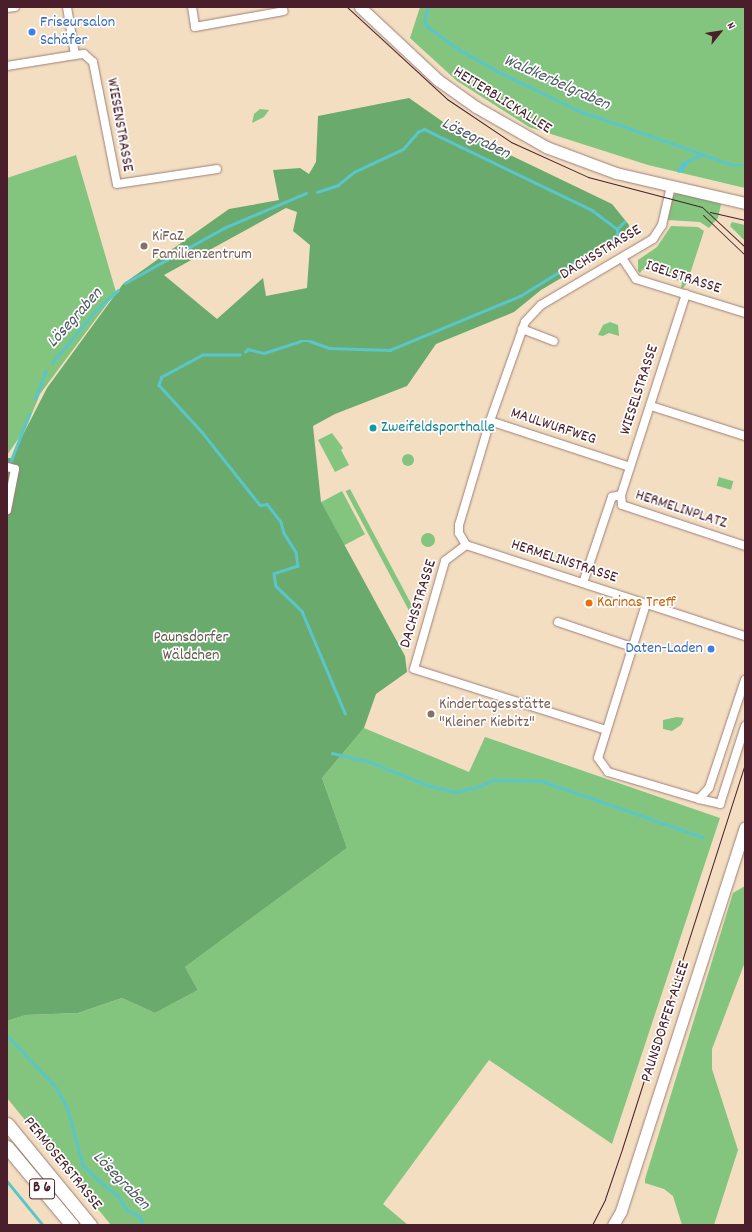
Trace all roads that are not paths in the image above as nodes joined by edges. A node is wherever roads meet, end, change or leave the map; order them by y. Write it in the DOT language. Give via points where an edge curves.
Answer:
graph roads {
  1 [pos="14,7"];
  2 [pos="67,7"];
  3 [pos="192,7"];
  4 [pos="360,7"];
  5 [pos="7,8"];
  6 [pos="284,11"];
  7 [pos="74,55"];
  8 [pos="7,66"];
  9 [pos="217,169"];
  10 [pos="671,186"];
  11 [pos="745,203"];
  12 [pos="622,258"];
  13 [pos="686,294"];
  14 [pos="745,314"];
  15 [pos="522,329"];
  16 [pos="554,341"];
  17 [pos="651,406"];
  18 [pos="490,421"];
  19 [pos="745,436"];
  20 [pos="7,467"];
  21 [pos="630,467"];
  22 [pos="621,494"];
  23 [pos="7,510"];
  24 [pos="466,545"];
  25 [pos="745,546"];
  26 [pos="583,583"];
  27 [pos="646,604"];
  28 [pos="558,622"];
  29 [pos="745,636"];
  30 [pos="632,647"];
  31 [pos="745,680"];
  32 [pos="745,726"];
  33 [pos="606,730"];
  34 [pos="699,799"];
  35 [pos="745,828"];
  36 [pos="7,1124"];
  37 [pos="9,1150"];
  38 [pos="72,1225"];
  39 [pos="90,1225"];
  40 [pos="613,1225"];
  1 -- 5 [label="street"];
  2 -- 7 [label="street"];
  3 -- 6 [label="street" via="195,27"];
  4 -- 10 [label="main road, HEITERBLICKALLEE" via="438,80 512,129 582,162"];
  7 -- 8 [label="street"];
  7 -- 9 [label="street, WIESENSTRASSE" via="84,54 93,62 117,184"];
  10 -- 11 [label="main road, HEITERBLICKALLEE"];
  10 -- 12 [label="street, DACHSSTRASSE" via="658,234"];
  12 -- 13 [label="street, IGELSTRASSE" via="636,279"];
  12 -- 15 [label="street, DACHSSTRASSE" via="541,305"];
  13 -- 14 [label="street, IGELSTRASSE"];
  13 -- 17 [label="street, WIESELSTRASSE"];
  15 -- 16 [label="street"];
  15 -- 18 [label="street, DACHSSTRASSE"];
  17 -- 19 [label="street"];
  17 -- 21 [label="street, WIESELSTRASSE"];
  18 -- 21 [label="street, MAULWURFWEG"];
  18 -- 24 [label="street, DACHSSTRASSE" via="459,525 459,533"];
  20 -- 23 [label="street" via="16,469"];
  21 -- 22 [label="street, WIESELSTRASSE"];
  22 -- 25 [label="street, HERMELINPLATZ" via="622,505"];
  22 -- 26 [label="street, HERMELINPLATZ" via="612,497"];
  24 -- 26 [label="street, HERMELINSTRASSE"];
  24 -- 33 [label="street, DACHSSTRASSE" via="445,561 414,669"];
  26 -- 27 [label="street, HERMELINSTRASSE"];
  27 -- 29 [label="street, HERMELINSTRASSE"];
  27 -- 30 [label="street"];
  28 -- 30 [label="street"];
  30 -- 33 [label="street"];
  31 -- 34 [label="street" via="709,788"];
  32 -- 34 [label="street" via="720,804"];
  33 -- 34 [label="street" via="598,758 608,772"];
  35 -- 40 [label="main road, PAUNSDORFER ALLEE" via="627,1192"];
  36 -- 39 [label="main road, PERMOSERSTRASSE / B 6"];
  37 -- 38 [label="main road, PERMOSERSTRASSE / B 6"];
}
